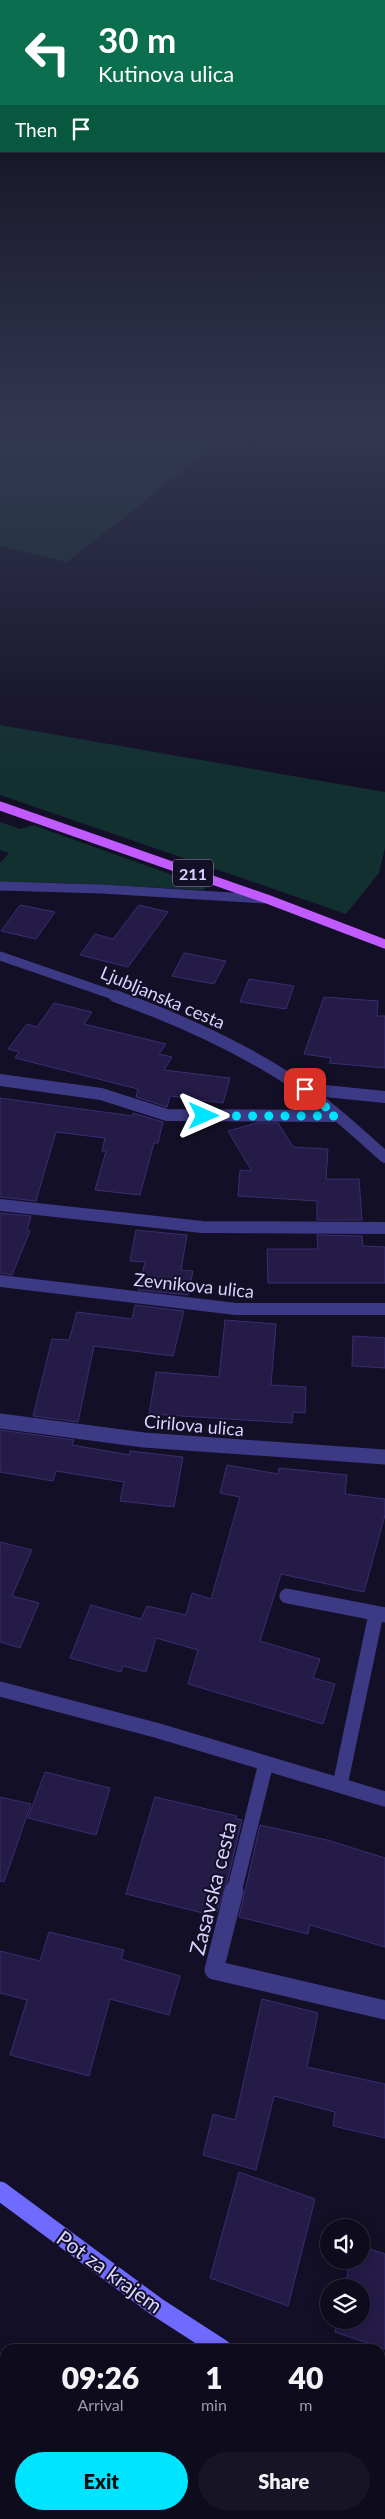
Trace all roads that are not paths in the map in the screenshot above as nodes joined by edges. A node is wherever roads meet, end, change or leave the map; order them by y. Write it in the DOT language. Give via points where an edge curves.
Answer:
graph roads {
  1 [pos="0,806"];
  2 [pos="0,886"];
  3 [pos="267,899"];
  4 [pos="385,944"];
  5 [pos="0,956"];
  6 [pos="0,1080"];
  7 [pos="305,1089"];
  8 [pos="385,1097"];
  9 [pos="336,1116"];
  10 [pos="385,1157"];
  11 [pos="0,1205"];
  12 [pos="385,1228"];
  13 [pos="0,1281"];
  14 [pos="385,1309"];
  15 [pos="0,1421"];
  16 [pos="385,1457"];
  17 [pos="287,1596"];
  18 [pos="380,1614"];
  19 [pos="0,1689"];
  20 [pos="266,1763"];
  21 [pos="340,1785"];
  22 [pos="385,1799"];
  23 [pos="385,2010"];
  24 [pos="0,2191"];
  25 [pos="214,2344"];
  1 -- 3 [label="main road, 211"];
  2 -- 3 [label="street"];
  3 -- 4 [label="main road, 211"];
  5 -- 7 [label="street, Ljubljanska cesta" via="114,993 205,1031"];
  6 -- 9 [label="street" via="101,1094 167,1116"];
  7 -- 8 [label="street"];
  7 -- 9 [label="street"];
  9 -- 10 [label="street"];
  11 -- 12 [label="street" via="202,1226"];
  13 -- 14 [label="street, Zevnikova ulica" via="236,1309"];
  15 -- 16 [label="street, Cirilova ulica" via="76,1433 252,1450"];
  17 -- 18 [label="street"];
  18 -- 21 [label="street"];
  19 -- 20 [label="street"];
  20 -- 21 [label="street"];
  20 -- 23 [label="street, Zasavska cesta" via="214,1970"];
  21 -- 22 [label="street"];
  24 -- 25 [label="street, Pot za krajem" via="157,2307"];
}
